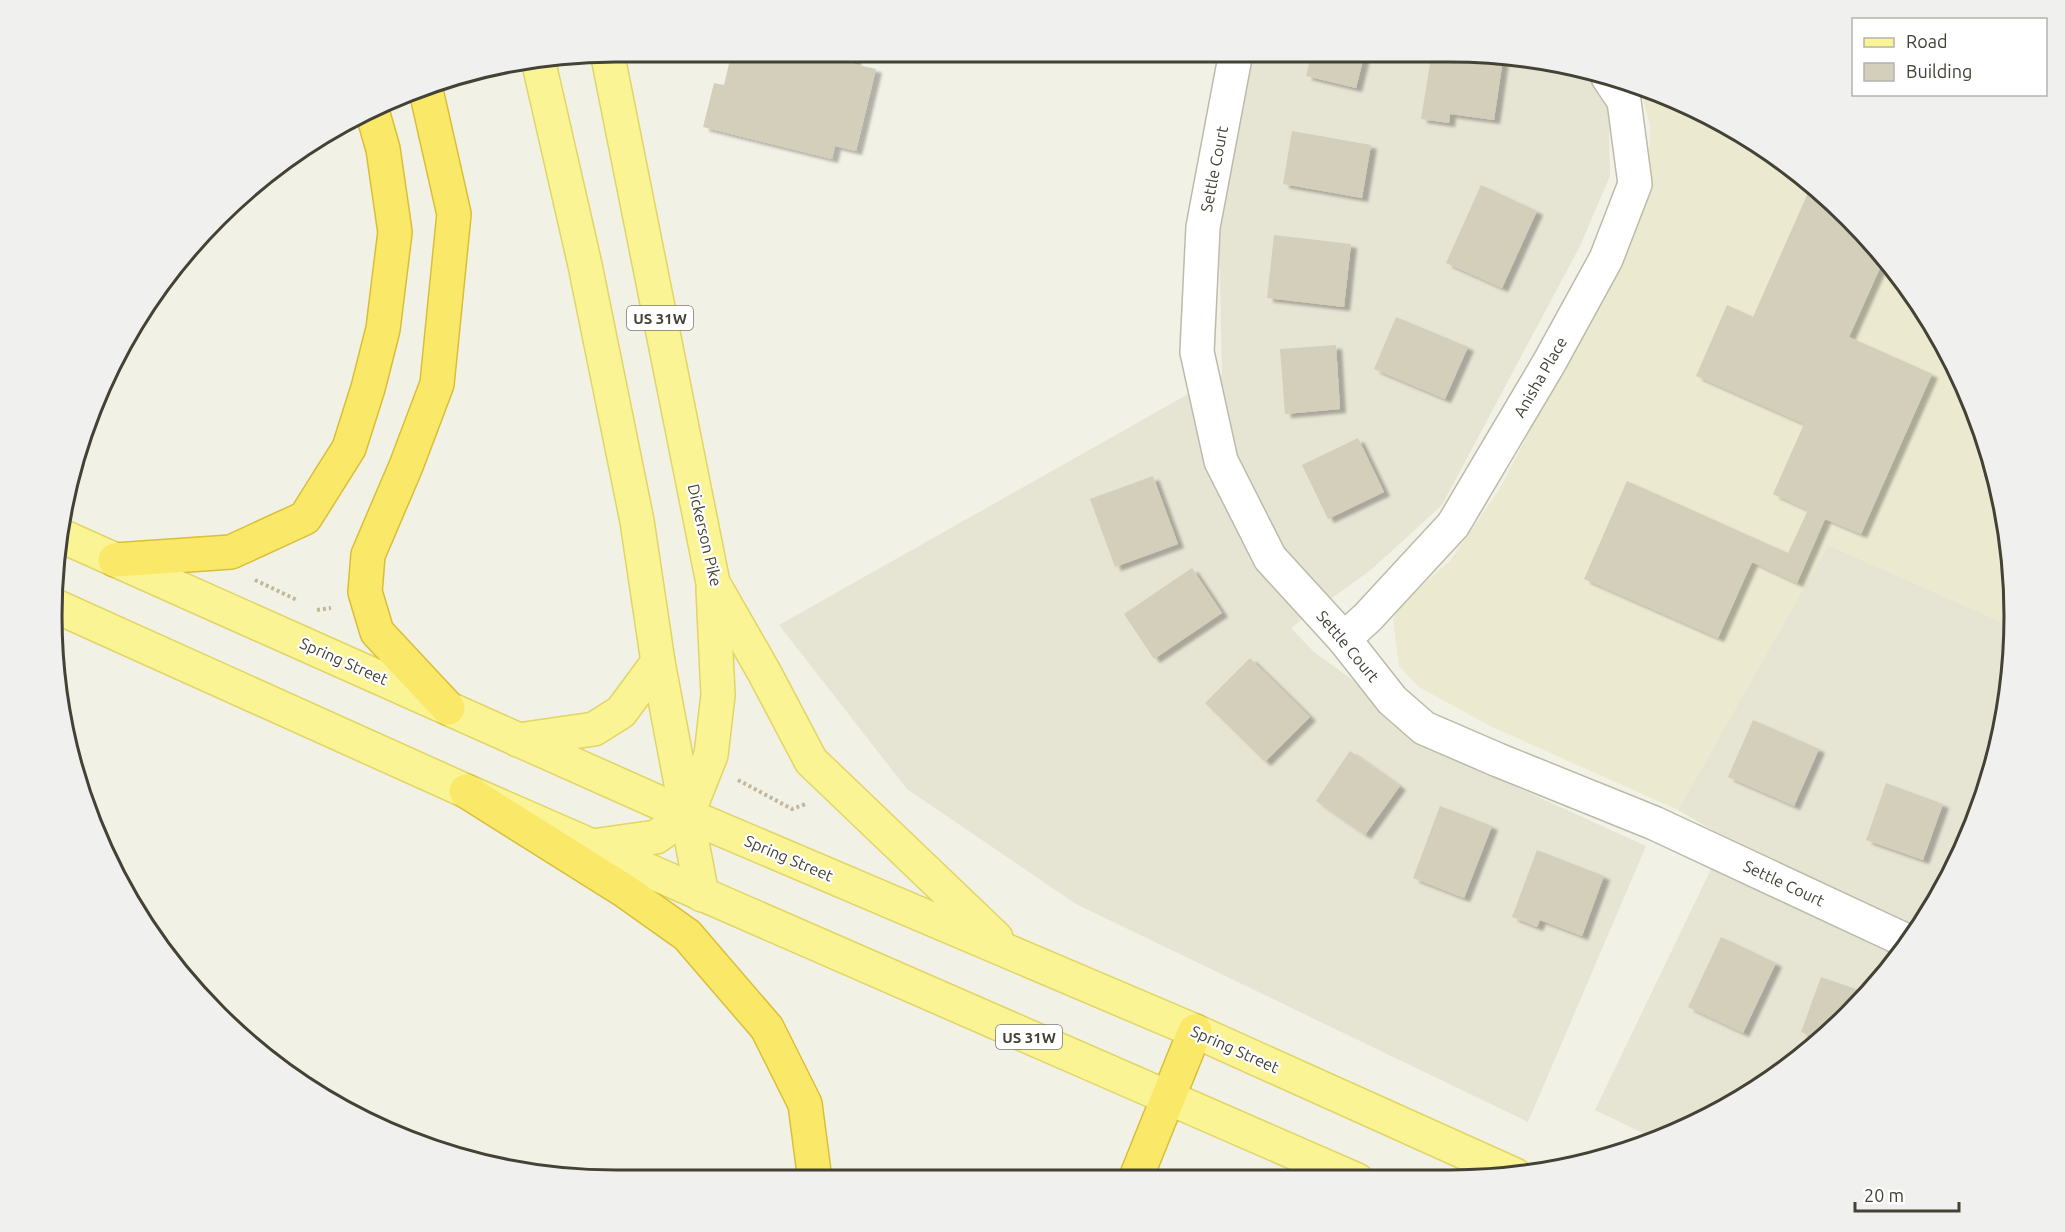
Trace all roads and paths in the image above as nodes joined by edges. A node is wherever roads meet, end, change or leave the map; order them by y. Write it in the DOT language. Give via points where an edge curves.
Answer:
graph roads {
  1 [pos="609,62"];
  2 [pos="1234,62"];
  3 [pos="540,67"];
  4 [pos="1615,87"];
  5 [pos="426,96"];
  6 [pos="374,118"];
  7 [pos="67,538"];
  8 [pos="115,560"];
  9 [pos="245,576"];
  10 [pos="713,583"];
  11 [pos="297,600"];
  12 [pos="308,605"];
  13 [pos="62,608"];
  14 [pos="331,608"];
  15 [pos="1344,639"];
  16 [pos="658,662"];
  17 [pos="448,708"];
  18 [pos="518,740"];
  19 [pos="732,777"];
  20 [pos="466,791"];
  21 [pos="813,802"];
  22 [pos="687,815"];
  23 [pos="592,846"];
  24 [pos="702,895"];
  25 [pos="1900,938"];
  26 [pos="1011,952"];
  27 [pos="1195,1031"];
  28 [pos="1168,1097"];
  29 [pos="1499,1168"];
  30 [pos="814,1170"];
  31 [pos="1139,1170"];
  32 [pos="1334,1170"];
  1 -- 10 [label="main road, Dickerson Pike / US 31W"];
  2 -- 15 [label="street, Settle Court" via="1203,228 1197,352 1221,461 1269,558"];
  3 -- 16 [label="main road" via="637,521"];
  4 -- 15 [label="street, Anisha Place" via="1624,101 1635,184 1606,259 1453,525"];
  5 -- 17 [label="highway" via="454,214 437,384 368,555 365,592 377,632"];
  6 -- 8 [label="highway" via="383,149 395,232 383,329 349,448 305,518 231,552"];
  7 -- 8 [label="main road, Spring Street"];
  8 -- 17 [label="main road, Spring Street"];
  9 -- 11 [label="path"];
  10 -- 22 [label="main road" via="718,695 711,755"];
  10 -- 26 [label="main road, Dickerson Pike / US 31W" via="811,761"];
  12 -- 14 [label="path" via="318,610"];
  13 -- 20 [label="main road"];
  15 -- 25 [label="street, Settle Court" via="1392,700 1424,728 1654,823"];
  16 -- 18 [label="main road" via="621,712 594,729"];
  16 -- 22 [label="main road"];
  17 -- 18 [label="main road, Spring Street"];
  18 -- 22 [label="main road, Spring Street"];
  19 -- 21 [label="path" via="792,809"];
  20 -- 23 [label="main road"];
  20 -- 30 [label="highway" via="625,891 687,935 766,1028 805,1104"];
  22 -- 23 [label="main road" via="657,837"];
  22 -- 24 [label="main road"];
  22 -- 26 [label="main road, Spring Street"];
  23 -- 24 [label="main road"];
  24 -- 28 [label="main road, US 31W"];
  26 -- 27 [label="main road, Spring Street / US 31W"];
  27 -- 28 [label="highway"];
  27 -- 29 [label="main road, Spring Street / US 31W"];
  28 -- 31 [label="highway"];
  28 -- 32 [label="main road, US 31W"];
}
